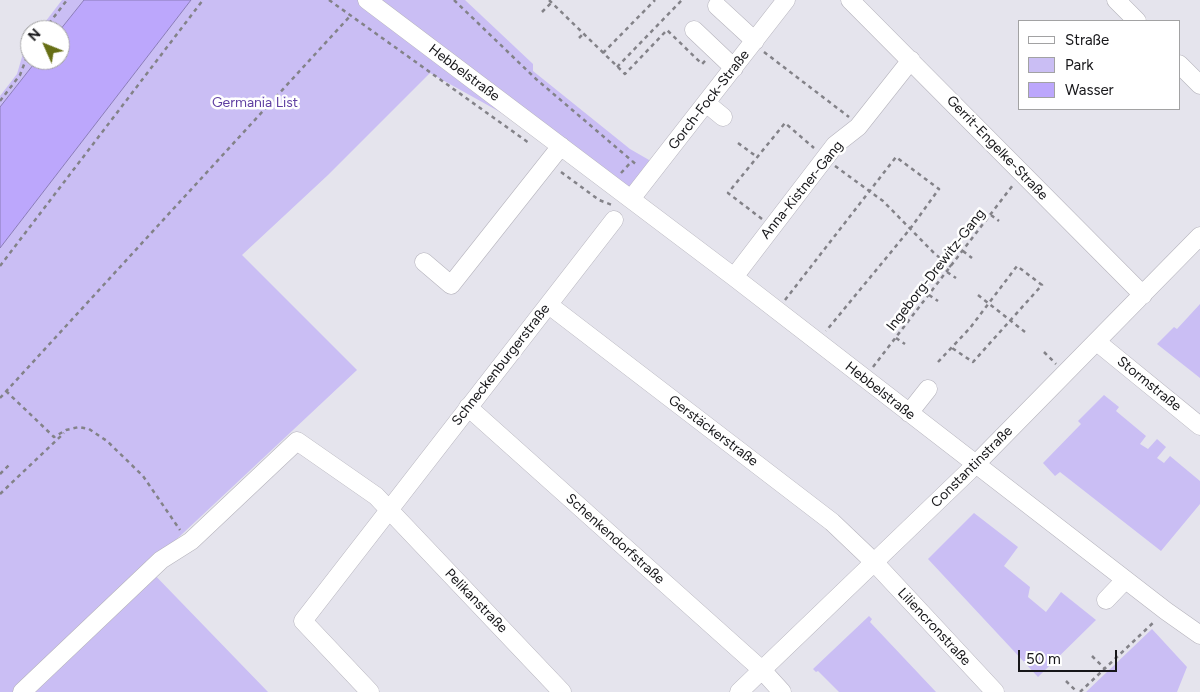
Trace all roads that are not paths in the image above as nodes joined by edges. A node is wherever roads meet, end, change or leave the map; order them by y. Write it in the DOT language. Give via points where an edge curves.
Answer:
graph roads {
  1 [pos="366,0"];
  2 [pos="786,0"];
  3 [pos="850,0"];
  4 [pos="1116,0"];
  5 [pos="717,6"];
  6 [pos="1136,20"];
  7 [pos="694,30"];
  8 [pos="754,42"];
  9 [pos="910,60"];
  10 [pos="1180,65"];
  11 [pos="734,68"];
  12 [pos="1200,86"];
  13 [pos="706,104"];
  14 [pos="723,118"];
  15 [pos="556,152"];
  16 [pos="620,208"];
  17 [pos="1200,236"];
  18 [pos="424,262"];
  19 [pos="734,277"];
  20 [pos="1143,295"];
  21 [pos="548,304"];
  22 [pos="1097,342"];
  23 [pos="928,389"];
  24 [pos="468,407"];
  25 [pos="909,413"];
  26 [pos="1200,426"];
  27 [pos="976,464"];
  28 [pos="390,511"];
  29 [pos="874,562"];
  30 [pos="1122,577"];
  31 [pos="1103,597"];
  32 [pos="1200,635"];
  33 [pos="762,670"];
  34 [pos="22,692"];
  35 [pos="370,692"];
  36 [pos="562,692"];
  37 [pos="739,692"];
  38 [pos="782,692"];
  39 [pos="995,692"];
  1 -- 15 [label="street, Hebbelstraße"];
  2 -- 8 [label="street, Gorch-Fock-Straße"];
  3 -- 9 [label="street, Gerrit-Engelke-Straße"];
  4 -- 6 [label="street"];
  5 -- 8 [label="street"];
  7 -- 11 [label="street"];
  8 -- 11 [label="street, Gorch-Fock-Straße"];
  9 -- 19 [label="street, Anna-Kistner-Gang" via="858,127 835,145"];
  9 -- 20 [label="street, Gerrit-Engelke-Straße"];
  10 -- 12 [label="street"];
  11 -- 13 [label="street, Gorch-Fock-Straße"];
  13 -- 14 [label="street"];
  13 -- 16 [label="street, Gorch-Fock-Straße"];
  15 -- 16 [label="street, Hebbelstraße"];
  15 -- 18 [label="street" via="451,285"];
  16 -- 19 [label="street, Hebbelstraße"];
  16 -- 21 [label="street, Schneckenburgerstraße"];
  17 -- 20 [label="street, Constantinstraße"];
  19 -- 25 [label="street, Hebbelstraße"];
  20 -- 22 [label="street, Constantinstraße"];
  21 -- 24 [label="street, Schneckenburgerstraße"];
  21 -- 29 [label="street, Gerstäckerstraße" via="832,522"];
  22 -- 26 [label="street, Stormstraße"];
  22 -- 27 [label="street, Constantinstraße"];
  23 -- 25 [label="street"];
  24 -- 28 [label="street, Schneckenburgerstraße"];
  24 -- 33 [label="street, Schenkendorfstraße"];
  25 -- 27 [label="street, Hebbelstraße"];
  27 -- 29 [label="street, Constantinstraße"];
  27 -- 30 [label="street, Hebbelstraße"];
  28 -- 34 [label="street" via="376,496 297,441 191,541 161,560"];
  28 -- 35 [label="street, Schneckenburgerstraße" via="304,621"];
  28 -- 36 [label="street, Pelikanstraße"];
  29 -- 33 [label="street, Constantinstraße"];
  29 -- 39 [label="street, Liliencronstraße"];
  30 -- 31 [label="street"];
  30 -- 32 [label="street, Hebbelstraße"];
  33 -- 37 [label="street, Constantinstraße"];
  33 -- 38 [label="street, Schenkendorfstraße"];
}
